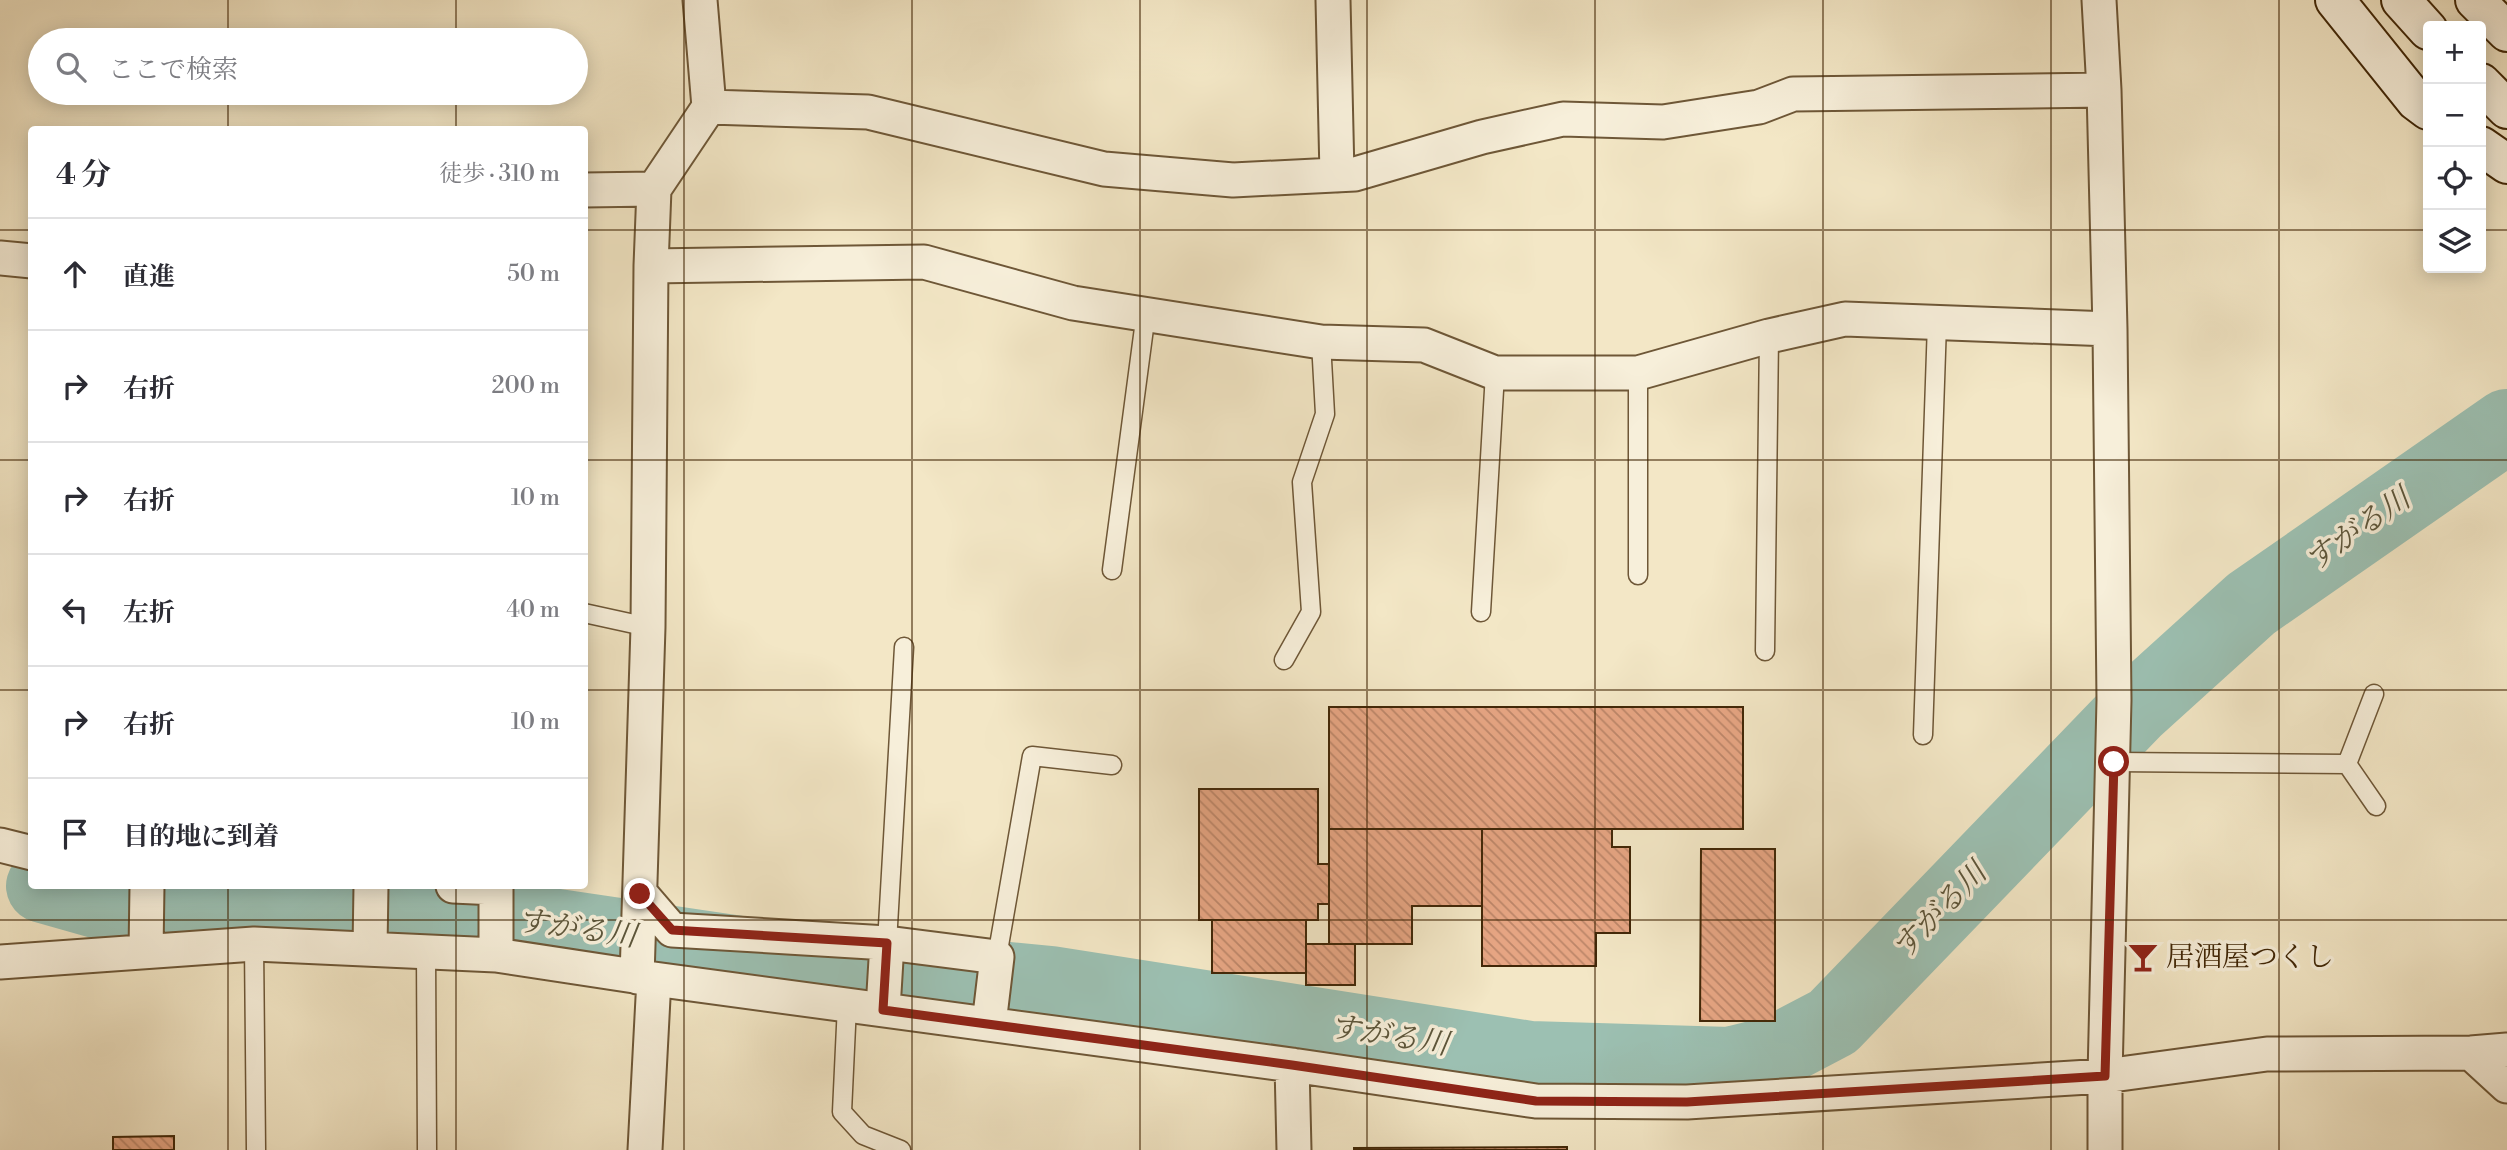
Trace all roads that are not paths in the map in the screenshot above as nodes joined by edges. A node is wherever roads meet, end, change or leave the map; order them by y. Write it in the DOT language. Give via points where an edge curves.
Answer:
graph roads {
  1 [pos="700,0"];
  2 [pos="1333,0"];
  3 [pos="2099,0"];
  4 [pos="2335,0"];
  5 [pos="2401,0"];
  6 [pos="2475,0"];
  7 [pos="2423,24"];
  8 [pos="2507,32"];
  9 [pos="2482,84"];
  10 [pos="2104,90"];
  11 [pos="2423,106"];
  12 [pos="709,107"];
  13 [pos="2507,109"];
  14 [pos="2482,147"];
  15 [pos="2507,164"];
  16 [pos="1337,174"];
  17 [pos="654,189"];
  18 [pos="588,190"];
  19 [pos="0,258"];
  20 [pos="28,261"];
  21 [pos="651,266"];
  22 [pos="1146,313"];
  23 [pos="1937,323"];
  24 [pos="2110,329"];
  25 [pos="1769,336"];
  26 [pos="1321,342"];
  27 [pos="1495,373"];
  28 [pos="1638,373"];
  29 [pos="1112,570"];
  30 [pos="1638,575"];
  31 [pos="1481,612"];
  32 [pos="588,614"];
  33 [pos="648,627"];
  34 [pos="904,647"];
  35 [pos="1765,651"];
  36 [pos="1283,660"];
  37 [pos="2374,694"];
  38 [pos="1923,736"];
  39 [pos="2114,762"];
  40 [pos="2347,764"];
  41 [pos="1112,765"];
  42 [pos="2375,806"];
  43 [pos="0,845"];
  44 [pos="28,852"];
  45 [pos="371,889"];
  46 [pos="496,889"];
  47 [pos="147,914"];
  48 [pos="370,937"];
  49 [pos="254,943"];
  50 [pos="642,945"];
  51 [pos="496,946"];
  52 [pos="426,952"];
  53 [pos="997,960"];
  54 [pos="0,962"];
  55 [pos="886,975"];
  56 [pos="847,1005"];
  57 [pos="990,1011"];
  58 [pos="2507,1050"];
  59 [pos="2471,1053"];
  60 [pos="1292,1065"];
  61 [pos="2105,1076"];
  62 [pos="2507,1086"];
  63 [pos="256,1150"];
  64 [pos="427,1150"];
  65 [pos="645,1150"];
  66 [pos="901,1150"];
  67 [pos="1294,1150"];
  68 [pos="2105,1150"];
  1 -- 12 [label="street"];
  2 -- 16 [label="street"];
  3 -- 10 [label="street"];
  4 -- 11 [label="main road"];
  5 -- 7 [label="main road"];
  6 -- 8 [label="main road"];
  9 -- 13 [label="main road"];
  10 -- 16 [label="street" via="1793,94 1759,107 1664,122 1563,119 1355,174"];
  10 -- 24 [label="street"];
  12 -- 16 [label="street" via="868,112 1104,169 1233,180"];
  12 -- 17 [label="street"];
  14 -- 15 [label="main road"];
  17 -- 18 [label="street"];
  17 -- 21 [label="street"];
  19 -- 20 [label="street"];
  21 -- 22 [label="street" via="924,262 1073,303"];
  21 -- 33 [label="street"];
  22 -- 26 [label="street"];
  22 -- 29 [label="lane"];
  23 -- 24 [label="street"];
  23 -- 25 [label="street" via="1845,319"];
  23 -- 38 [label="lane"];
  24 -- 39 [label="street"];
  25 -- 28 [label="street"];
  25 -- 35 [label="lane"];
  26 -- 27 [label="street" via="1424,345"];
  26 -- 36 [label="lane" via="1325,414 1303,482 1311,612"];
  27 -- 28 [label="street"];
  27 -- 31 [label="lane"];
  28 -- 30 [label="lane"];
  32 -- 33 [label="lane"];
  33 -- 50 [label="street"];
  34 -- 55 [label="lane"];
  37 -- 40 [label="lane"];
  39 -- 40 [label="lane"];
  39 -- 61 [label="street"];
  40 -- 42 [label="lane"];
  41 -- 53 [label="lane" via="1032,756"];
  43 -- 44 [label="street"];
  45 -- 48 [label="street"];
  46 -- 51 [label="street"];
  47 -- 49 [label="street"];
  47 -- 54 [label="street"];
  48 -- 49 [label="street"];
  48 -- 52 [label="street"];
  49 -- 63 [label="lane"];
  50 -- 51 [label="street"];
  50 -- 55 [label="street" via="672,930"];
  50 -- 56 [label="street"];
  50 -- 65 [label="street"];
  51 -- 52 [label="street"];
  52 -- 64 [label="lane"];
  53 -- 55 [label="street"];
  53 -- 57 [label="street"];
  55 -- 56 [label="street"];
  55 -- 57 [label="street"];
  56 -- 66 [label="lane" via="842,1112 863,1135"];
  57 -- 60 [label="street"];
  58 -- 59 [label="street"];
  59 -- 61 [label="street" via="2267,1054"];
  59 -- 62 [label="street"];
  60 -- 61 [label="street" via="1536,1101 1687,1102"];
  60 -- 67 [label="street"];
  61 -- 68 [label="street"];
}
